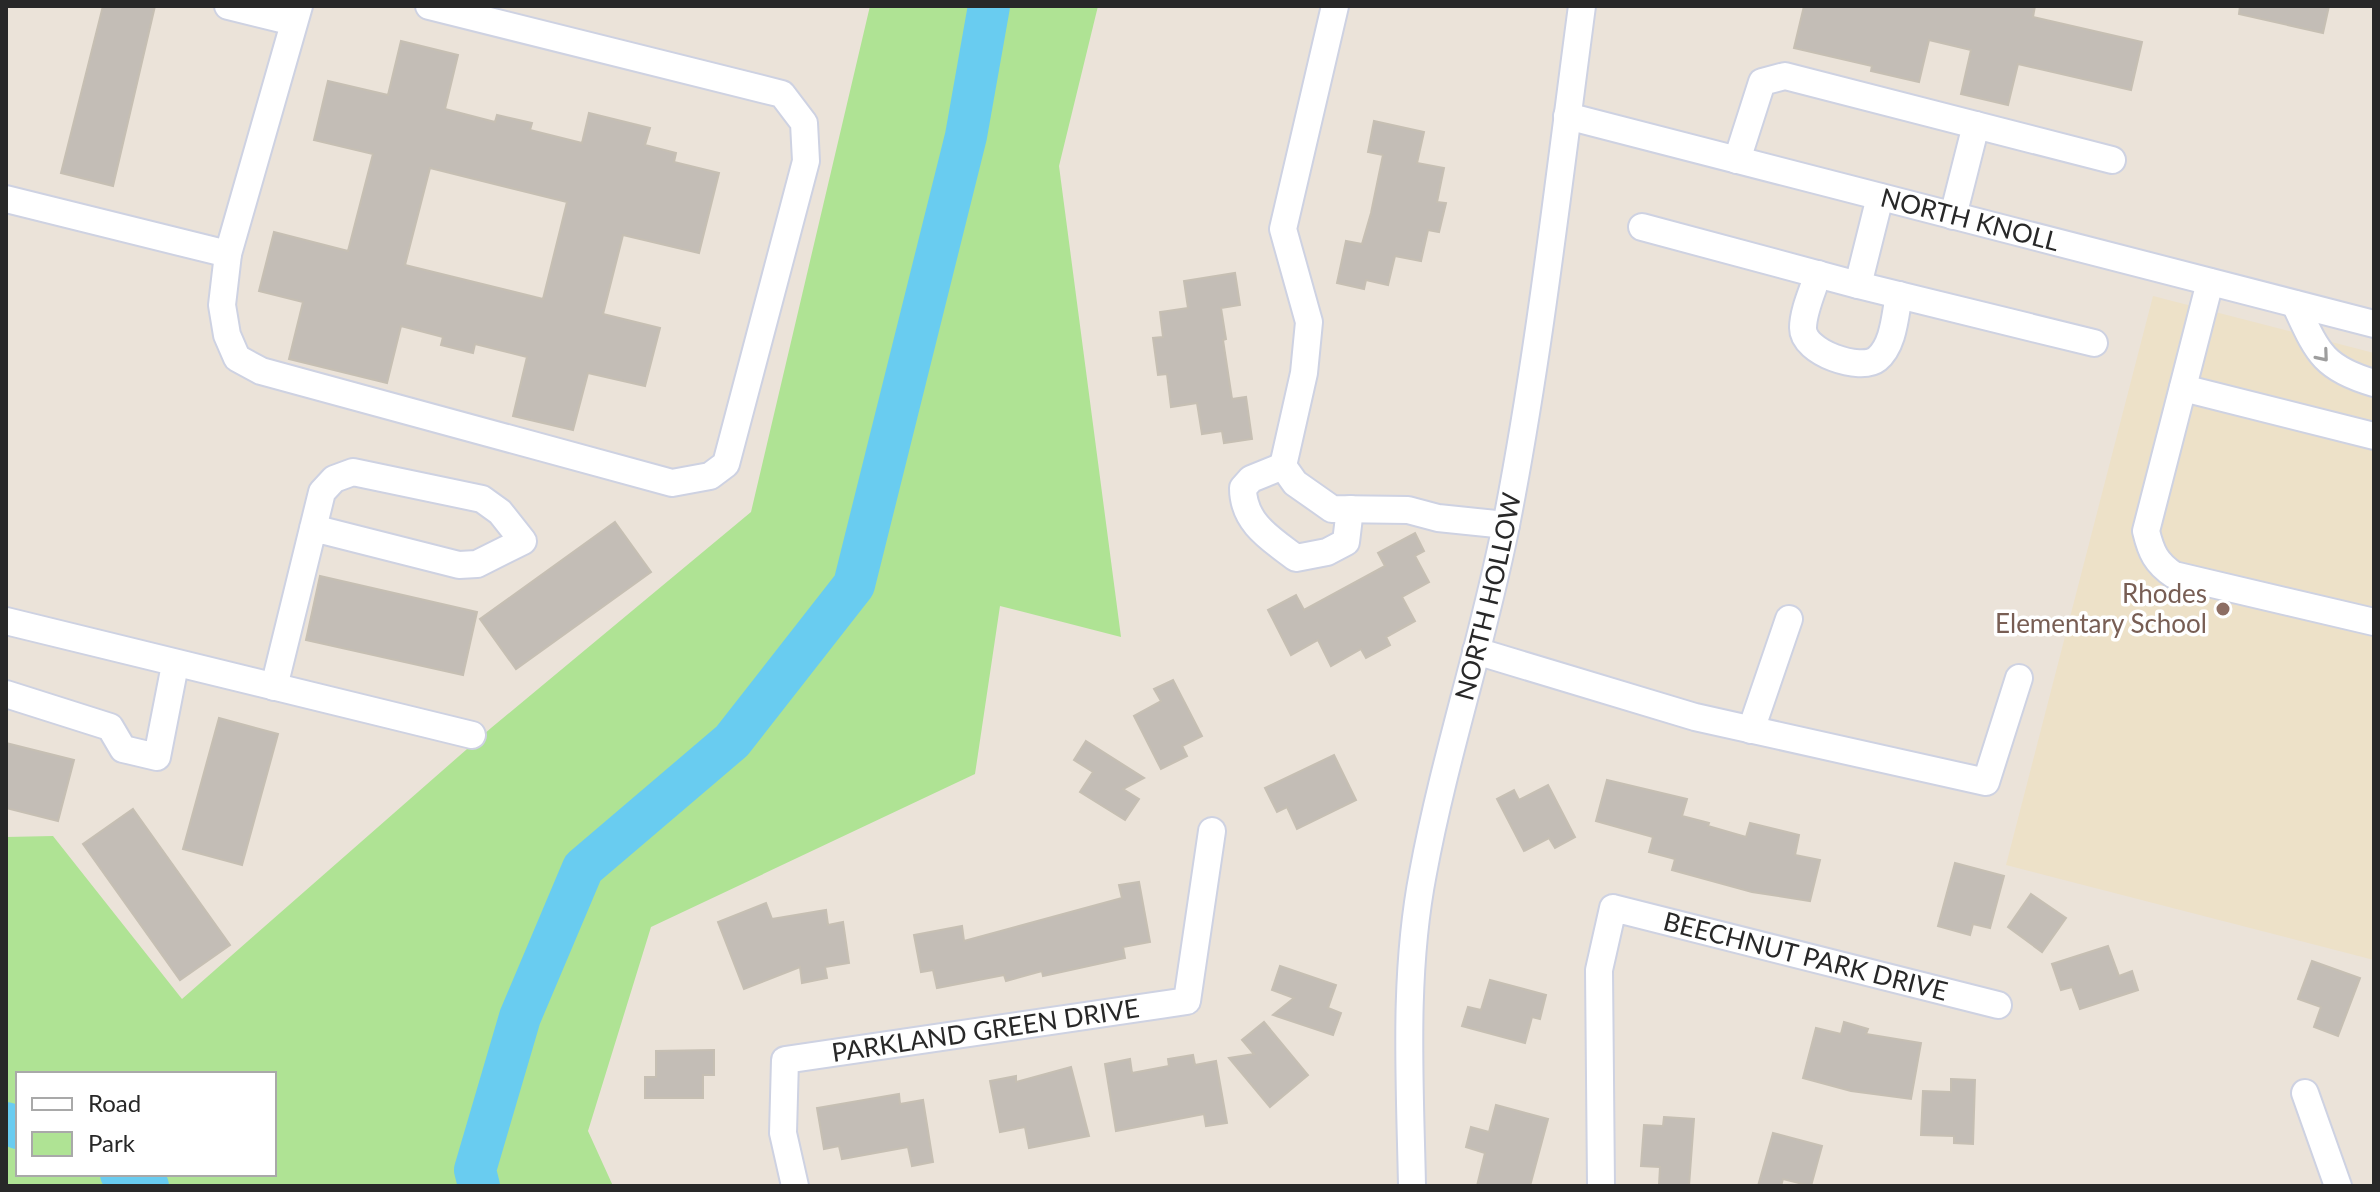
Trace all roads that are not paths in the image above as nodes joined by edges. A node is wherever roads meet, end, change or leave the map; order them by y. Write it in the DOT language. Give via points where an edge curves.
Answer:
graph roads {
  1 [pos="228,6"];
  2 [pos="429,6"];
  3 [pos="1335,6"];
  4 [pos="1582,6"];
  5 [pos="296,14"];
  6 [pos="1567,116"];
  7 [pos="1976,125"];
  8 [pos="1737,160"];
  9 [pos="2112,160"];
  10 [pos="1880,197"];
  11 [pos="6,199"];
  12 [pos="1953,216"];
  13 [pos="1642,227"];
  14 [pos="228,254"];
  15 [pos="1818,274"];
  16 [pos="2210,282"];
  17 [pos="1858,285"];
  18 [pos="1899,295"];
  19 [pos="2295,304"];
  20 [pos="2374,324"];
  21 [pos="2094,343"];
  22 [pos="2374,383"];
  23 [pos="2183,388"];
  24 [pos="2374,436"];
  25 [pos="1283,466"];
  26 [pos="1350,509"];
  27 [pos="1506,525"];
  28 [pos="313,528"];
  29 [pos="1789,619"];
  30 [pos="6,621"];
  31 [pos="2374,622"];
  32 [pos="1476,651"];
  33 [pos="175,665"];
  34 [pos="2019,678"];
  35 [pos="274,687"];
  36 [pos="6,694"];
  37 [pos="1751,730"];
  38 [pos="472,735"];
  39 [pos="1212,831"];
  40 [pos="1998,1005"];
  41 [pos="2305,1093"];
  42 [pos="795,1186"];
  43 [pos="1412,1186"];
  44 [pos="1601,1186"];
  45 [pos="2338,1186"];
  1 -- 5 [label="street"];
  2 -- 14 [label="street" via="782,94 804,123 806,161 726,464 710,476 672,483 261,371 237,358 227,335 222,305"];
  3 -- 25 [label="street" via="1283,229 1309,322 1304,373"];
  4 -- 6 [label="street, NORTH HOLLOW"];
  5 -- 14 [label="street"];
  6 -- 8 [label="street, NORTH KNOLL"];
  6 -- 27 [label="street, NORTH HOLLOW" via="1544,312"];
  7 -- 8 [label="street" via="1785,76 1762,82"];
  7 -- 9 [label="street"];
  7 -- 12 [label="street"];
  8 -- 10 [label="street, NORTH KNOLL"];
  10 -- 12 [label="street, NORTH KNOLL"];
  10 -- 17 [label="street"];
  11 -- 14 [label="street"];
  12 -- 16 [label="street, NORTH KNOLL"];
  13 -- 15 [label="street"];
  15 -- 17 [label="street"];
  15 -- 18 [label="street" via="1803,326 1805,339 1816,351 1862,364 1884,352"];
  16 -- 19 [label="street, NORTH KNOLL"];
  16 -- 23 [label="street"];
  17 -- 18 [label="street"];
  18 -- 21 [label="street"];
  19 -- 20 [label="street, NORTH KNOLL"];
  19 -- 22 [label="street, one-way" via="2327,363"];
  23 -- 24 [label="street"];
  23 -- 31 [label="street" via="2146,531 2161,566 2174,575"];
  25 -- 26 [label="street" via="1295,483 1332,509"];
  25 -- 26 [label="street" via="1251,479 1243,488 1243,502 1260,532 1296,558 1346,542"];
  26 -- 27 [label="street" via="1408,510"];
  27 -- 32 [label="street, NORTH HOLLOW"];
  28 -- 28 [label="street" via="459,565 477,564 523,541 482,499 353,472 334,479 322,492"];
  28 -- 35 [label="street"];
  29 -- 37 [label="street"];
  30 -- 33 [label="street"];
  32 -- 37 [label="street"];
  32 -- 43 [label="street, NORTH HOLLOW" via="1435,815 1415,925 1409,1029"];
  33 -- 35 [label="street"];
  33 -- 36 [label="street" via="157,757 123,749 110,727"];
  34 -- 37 [label="street" via="1986,782"];
  35 -- 38 [label="street"];
  39 -- 42 [label="street, PARKLAND GREEN DRIVE" via="1187,1001 785,1060 783,1133"];
  40 -- 44 [label="street, BEECHNUT PARK DRIVE" via="1613,908 1599,970"];
  41 -- 45 [label="street"];
}
